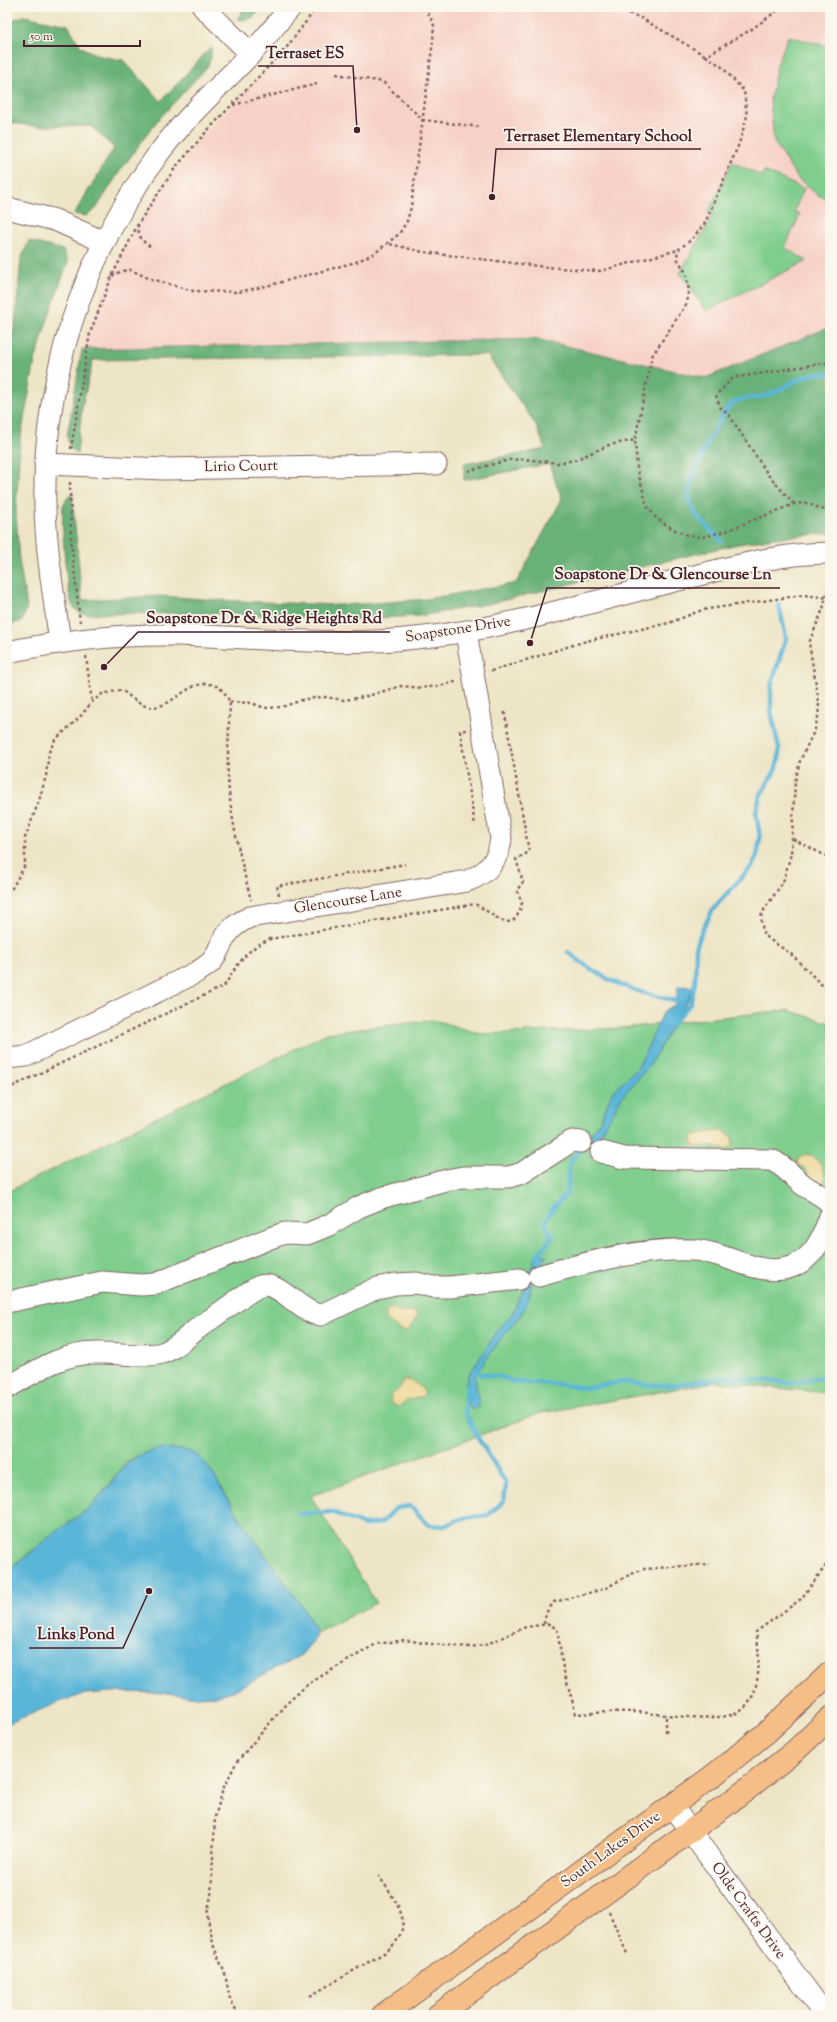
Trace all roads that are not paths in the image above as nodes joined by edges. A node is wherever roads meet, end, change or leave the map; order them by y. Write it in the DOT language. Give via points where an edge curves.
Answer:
graph roads {
  1 [pos="203,7"];
  2 [pos="291,7"];
  3 [pos="251,54"];
  4 [pos="7,208"];
  5 [pos="104,242"];
  6 [pos="45,464"];
  7 [pos="436,464"];
  8 [pos="830,553"];
  9 [pos="466,632"];
  10 [pos="60,642"];
  11 [pos="7,652"];
  12 [pos="7,1058"];
  13 [pos="581,1142"];
  14 [pos="601,1152"];
  15 [pos="830,1203"];
  16 [pos="830,1216"];
  17 [pos="539,1276"];
  18 [pos="519,1279"];
  19 [pos="7,1302"];
  20 [pos="7,1388"];
  21 [pos="830,1673"];
  22 [pos="830,1718"];
  23 [pos="672,1806"];
  24 [pos="691,1831"];
  25 [pos="383,2015"];
  26 [pos="438,2015"];
  27 [pos="825,2015"];
  1 -- 3 [label="street"];
  2 -- 3 [label="street"];
  3 -- 5 [label="street" via="189,117 160,152 131,194"];
  4 -- 5 [label="street" via="55,220"];
  5 -- 6 [label="street" via="86,280 58,366 50,410"];
  6 -- 7 [label="street, Lirio Court" via="164,469"];
  6 -- 10 [label="street" via="48,556"];
  8 -- 9 [label="street, Soapstone Drive" via="741,564"];
  9 -- 10 [label="street, Soapstone Drive" via="362,642 177,635 83,638"];
  9 -- 12 [label="street, Glencourse Lane" via="501,839 495,862 479,876 467,881 282,911 239,922 225,937 216,957 209,965 26,1056"];
  10 -- 11 [label="street, Soapstone Drive"];
  13 -- 19 [label="street" via="572,1141 522,1173 509,1177 463,1177 381,1198 307,1234 285,1233 155,1284 102,1282"];
  14 -- 15 [label="street" via="624,1158 771,1160 782,1164"];
  16 -- 17 [label="street" via="825,1233 815,1250 804,1261 790,1267 774,1270 755,1268 695,1250 665,1250 578,1264"];
  18 -- 20 [label="street" via="450,1287 416,1283 396,1284 377,1288 321,1315 313,1315 270,1286 260,1286 163,1353 94,1352 74,1355 42,1367"];
  21 -- 23 [label="main road, South Lakes Drive" via="762,1736"];
  22 -- 24 [label="main road, South Lakes Drive" via="774,1768"];
  23 -- 24 [label="street, Olde Crafts Drive"];
  23 -- 25 [label="main road, South Lakes Drive"];
  24 -- 26 [label="main road, South Lakes Drive"];
  24 -- 27 [label="street, Olde Crafts Drive"];
}
